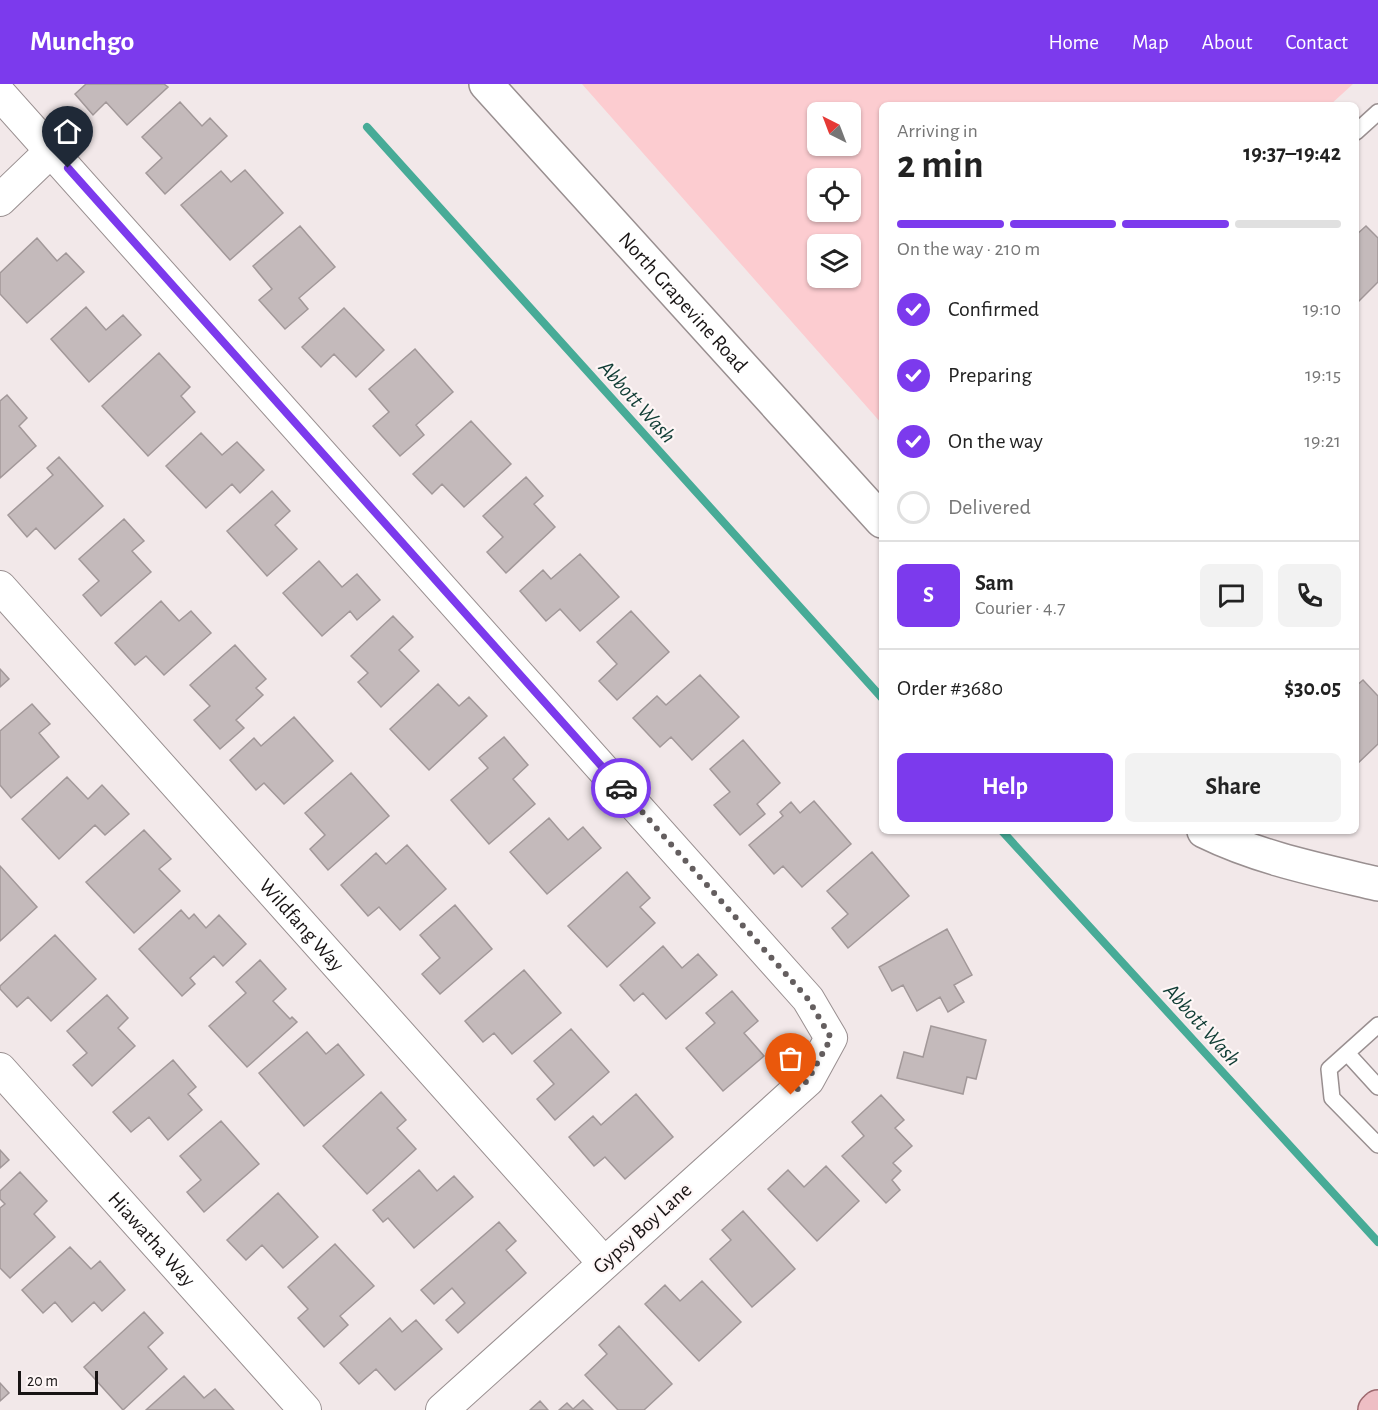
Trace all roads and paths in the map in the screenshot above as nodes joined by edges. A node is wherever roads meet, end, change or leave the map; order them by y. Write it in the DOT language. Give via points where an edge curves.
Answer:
graph roads {
  1 [pos="486,84"];
  2 [pos="0,94"];
  3 [pos="1378,112"];
  4 [pos="1359,129"];
  5 [pos="52,150"];
  6 [pos="0,200"];
  7 [pos="879,518"];
  8 [pos="0,586"];
  9 [pos="1210,834"];
  10 [pos="1378,884"];
  11 [pos="1378,1025"];
  12 [pos="1347,1053"];
  13 [pos="0,1069"];
  14 [pos="1378,1087"];
  15 [pos="1378,1145"];
  16 [pos="603,1262"];
  17 [pos="305,1410"];
  18 [pos="442,1410"];
  1 -- 7 [label="main road, North Grapevine Road"];
  2 -- 5 [label="street"];
  3 -- 4 [label="lane"];
  5 -- 6 [label="street"];
  5 -- 16 [label="street, Gypsy Boy Lane" via="808,999 831,1038 808,1080"];
  8 -- 16 [label="street, Wildfang Way"];
  9 -- 10 [label="main road" via="1295,864"];
  11 -- 12 [label="lane"];
  12 -- 14 [label="lane"];
  12 -- 15 [label="lane" via="1329,1069 1332,1098"];
  13 -- 17 [label="street, Hiawatha Way"];
  16 -- 18 [label="street, Gypsy Boy Lane"];
}
